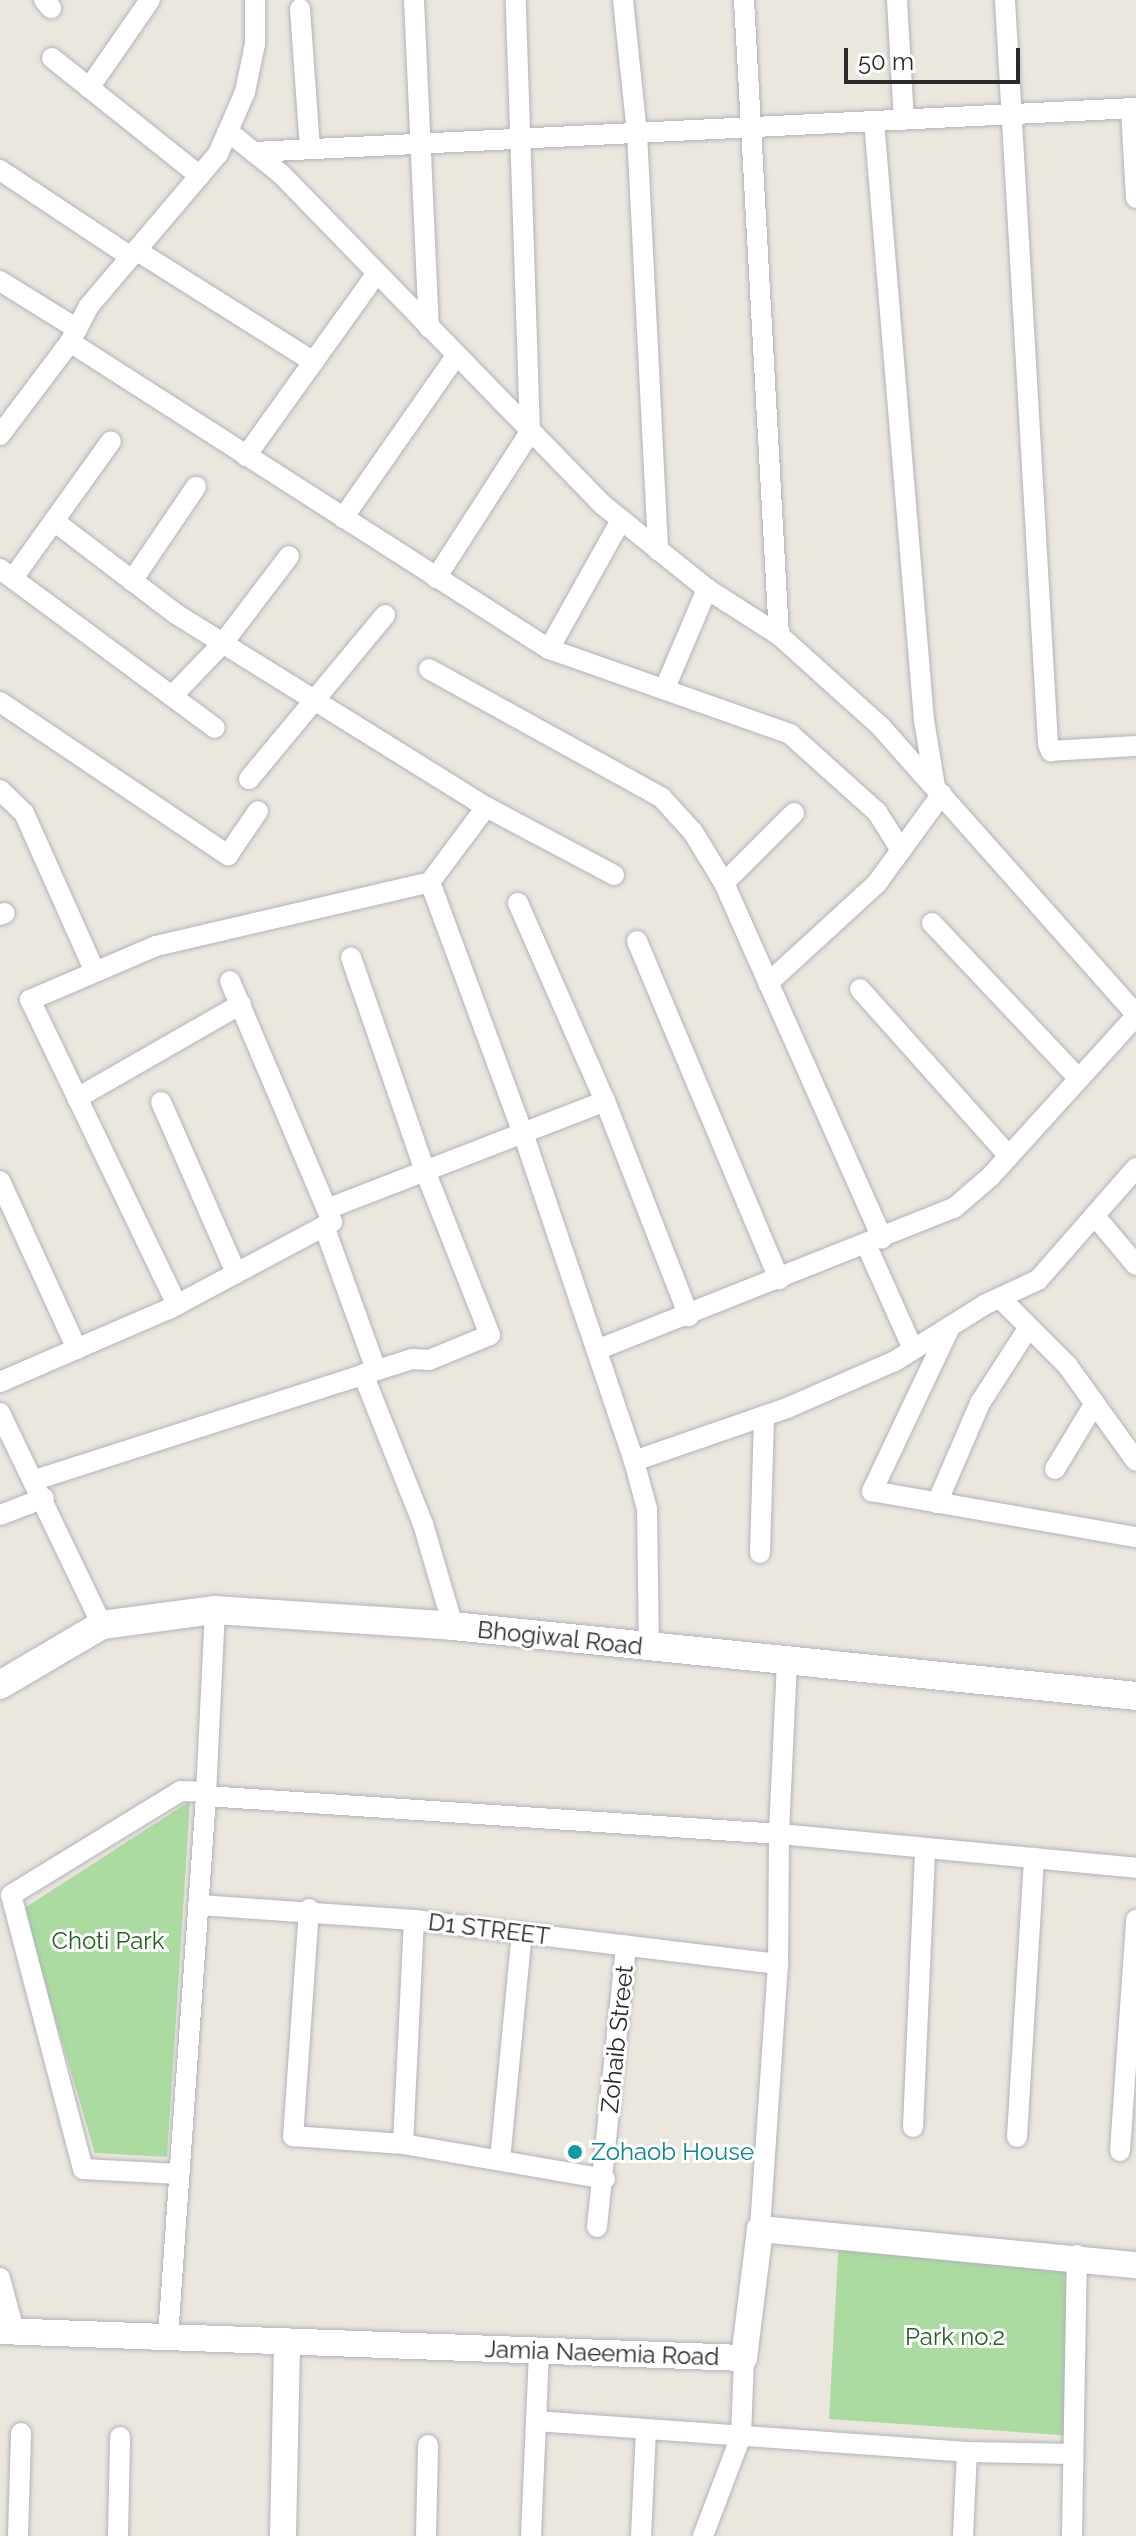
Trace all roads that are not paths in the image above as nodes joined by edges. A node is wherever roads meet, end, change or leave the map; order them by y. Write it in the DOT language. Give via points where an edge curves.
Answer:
graph roads {
  1 [pos="150,0"];
  2 [pos="255,0"];
  3 [pos="414,0"];
  4 [pos="516,0"];
  5 [pos="623,0"];
  6 [pos="744,0"];
  7 [pos="897,0"];
  8 [pos="1005,0"];
  9 [pos="300,9"];
  10 [pos="52,58"];
  11 [pos="89,88"];
  12 [pos="1133,108"];
  13 [pos="1011,115"];
  14 [pos="904,120"];
  15 [pos="874,121"];
  16 [pos="755,127"];
  17 [pos="230,133"];
  18 [pos="637,133"];
  19 [pos="522,139"];
  20 [pos="421,144"];
  21 [pos="310,149"];
  22 [pos="254,152"];
  23 [pos="0,170"];
  24 [pos="200,176"];
  25 [pos="1136,198"];
  26 [pos="134,254"];
  27 [pos="377,273"];
  28 [pos="0,281"];
  29 [pos="429,328"];
  30 [pos="73,336"];
  31 [pos="456,356"];
  32 [pos="314,362"];
  33 [pos="3,425"];
  34 [pos="530,432"];
  35 [pos="111,441"];
  36 [pos="246,456"];
  37 [pos="196,487"];
  38 [pos="343,518"];
  39 [pos="621,520"];
  40 [pos="54,521"];
  41 [pos="658,550"];
  42 [pos="289,556"];
  43 [pos="6,574"];
  44 [pos="436,578"];
  45 [pos="132,581"];
  46 [pos="707,589"];
  47 [pos="385,615"];
  48 [pos="779,635"];
  49 [pos="223,643"];
  50 [pos="549,649"];
  51 [pos="429,669"];
  52 [pos="665,688"];
  53 [pos="172,696"];
  54 [pos="316,701"];
  55 [pos="0,702"];
  56 [pos="215,728"];
  57 [pos="1136,746"];
  58 [pos="249,779"];
  59 [pos="0,790"];
  60 [pos="939,790"];
  61 [pos="486,807"];
  62 [pos="258,811"];
  63 [pos="794,813"];
  64 [pos="901,850"];
  65 [pos="614,875"];
  66 [pos="430,882"];
  67 [pos="724,883"];
  68 [pos="518,903"];
  69 [pos="932,923"];
  70 [pos="637,941"];
  71 [pos="351,957"];
  72 [pos="95,972"];
  73 [pos="230,981"];
  74 [pos="768,983"];
  75 [pos="860,989"];
  76 [pos="241,1004"];
  77 [pos="1136,1015"];
  78 [pos="1079,1079"];
  79 [pos="77,1098"];
  80 [pos="605,1101"];
  81 [pos="161,1102"];
  82 [pos="523,1133"];
  83 [pos="1009,1156"];
  84 [pos="1136,1168"];
  85 [pos="425,1171"];
  86 [pos="0,1181"];
  87 [pos="1095,1216"];
  88 [pos="326,1217"];
  89 [pos="874,1241"];
  90 [pos="1136,1265"];
  91 [pos="236,1273"];
  92 [pos="779,1279"];
  93 [pos="1000,1298"];
  94 [pos="177,1305"];
  95 [pos="689,1316"];
  96 [pos="950,1327"];
  97 [pos="1029,1327"];
  98 [pos="77,1349"];
  99 [pos="599,1349"];
  100 [pos="913,1349"];
  101 [pos="369,1372"];
  102 [pos="0,1382"];
  103 [pos="1095,1403"];
  104 [pos="0,1413"];
  105 [pos="764,1416"];
  106 [pos="634,1461"];
  107 [pos="1136,1461"];
  108 [pos="1055,1469"];
  109 [pos="39,1489"];
  110 [pos="937,1503"];
  111 [pos="0,1515"];
  112 [pos="1136,1537"];
  113 [pos="760,1553"];
  114 [pos="215,1610"];
  115 [pos="102,1625"];
  116 [pos="453,1626"];
  117 [pos="649,1647"];
  118 [pos="787,1662"];
  119 [pos="0,1685"];
  120 [pos="1136,1696"];
  121 [pos="206,1794"];
  122 [pos="779,1834"];
  123 [pos="925,1848"];
  124 [pos="1034,1858"];
  125 [pos="1136,1868"];
  126 [pos="199,1905"];
  127 [pos="309,1909"];
  128 [pos="414,1920"];
  129 [pos="1136,1920"];
  130 [pos="522,1933"];
  131 [pos="626,1945"];
  132 [pos="778,1964"];
  133 [pos="913,2127"];
  134 [pos="1017,2137"];
  135 [pos="403,2144"];
  136 [pos="1120,2151"];
  137 [pos="500,2160"];
  138 [pos="179,2174"];
  139 [pos="605,2179"];
  140 [pos="597,2227"];
  141 [pos="760,2229"];
  142 [pos="1077,2255"];
  143 [pos="1136,2265"];
  144 [pos="0,2278"];
  145 [pos="7,2331"];
  146 [pos="168,2337"];
  147 [pos="287,2342"];
  148 [pos="539,2350"];
  149 [pos="744,2358"];
  150 [pos="536,2421"];
  151 [pos="646,2429"];
  152 [pos="21,2433"];
  153 [pos="741,2436"];
  154 [pos="120,2437"];
  155 [pos="428,2445"];
  156 [pos="967,2452"];
  157 [pos="1073,2454"];
  158 [pos="18,2536"];
  159 [pos="118,2536"];
  160 [pos="283,2536"];
  161 [pos="426,2536"];
  162 [pos="531,2536"];
  163 [pos="641,2536"];
  164 [pos="703,2536"];
  165 [pos="963,2536"];
  166 [pos="1072,2536"];
  1 -- 11 [label="street"];
  2 -- 17 [label="street" via="255,44"];
  3 -- 20 [label="street"];
  4 -- 19 [label="street"];
  5 -- 18 [label="street"];
  6 -- 16 [label="street"];
  7 -- 14 [label="street"];
  8 -- 13 [label="street"];
  9 -- 21 [label="street"];
  10 -- 11 [label="street"];
  11 -- 24 [label="street"];
  12 -- 13 [label="street"];
  12 -- 25 [label="street"];
  13 -- 14 [label="street"];
  13 -- 57 [label="street" via="1048,744 1051,751"];
  14 -- 15 [label="street"];
  15 -- 16 [label="street"];
  15 -- 60 [label="street" via="924,720"];
  16 -- 18 [label="street"];
  16 -- 48 [label="street"];
  17 -- 22 [label="street"];
  17 -- 24 [label="street"];
  18 -- 19 [label="street"];
  18 -- 41 [label="street"];
  19 -- 20 [label="street"];
  19 -- 34 [label="street"];
  20 -- 21 [label="street"];
  20 -- 29 [label="street"];
  21 -- 22 [label="street"];
  22 -- 27 [label="street"];
  23 -- 26 [label="street"];
  24 -- 26 [label="street"];
  26 -- 30 [label="street"];
  26 -- 32 [label="street"];
  27 -- 29 [label="street"];
  27 -- 32 [label="street"];
  28 -- 30 [label="street"];
  29 -- 31 [label="street"];
  30 -- 33 [label="street"];
  30 -- 36 [label="street"];
  31 -- 34 [label="street"];
  31 -- 38 [label="street"];
  32 -- 36 [label="street"];
  34 -- 39 [label="street"];
  34 -- 44 [label="street"];
  35 -- 40 [label="street"];
  36 -- 38 [label="street"];
  37 -- 45 [label="street"];
  38 -- 44 [label="street"];
  39 -- 41 [label="street"];
  39 -- 50 [label="street"];
  40 -- 43 [label="street"];
  40 -- 45 [label="street"];
  41 -- 46 [label="street"];
  42 -- 49 [label="street"];
  43 -- 53 [label="street"];
  44 -- 50 [label="street"];
  45 -- 49 [label="street"];
  46 -- 48 [label="street"];
  46 -- 52 [label="street"];
  47 -- 54 [label="street"];
  48 -- 60 [label="street" via="881,727"];
  49 -- 53 [label="street"];
  49 -- 54 [label="street"];
  50 -- 52 [label="street"];
  51 -- 67 [label="street" via="661,797 693,832"];
  52 -- 64 [label="street" via="790,734 877,812"];
  53 -- 56 [label="street"];
  54 -- 58 [label="street"];
  54 -- 61 [label="street"];
  55 -- 62 [label="street" via="228,855"];
  59 -- 72 [label="street" via="24,813"];
  60 -- 64 [label="street"];
  60 -- 77 [label="street"];
  61 -- 65 [label="street"];
  61 -- 66 [label="street"];
  63 -- 67 [label="street"];
  64 -- 74 [label="street" via="877,883"];
  66 -- 72 [label="street" via="156,946"];
  66 -- 82 [label="street"];
  67 -- 74 [label="street"];
  68 -- 80 [label="street"];
  69 -- 78 [label="street"];
  70 -- 92 [label="street"];
  71 -- 85 [label="street"];
  72 -- 79 [label="street" via="30,1000"];
  73 -- 76 [label="street"];
  74 -- 89 [label="street"];
  75 -- 83 [label="street"];
  76 -- 79 [label="street"];
  76 -- 88 [label="street"];
  77 -- 78 [label="street"];
  78 -- 83 [label="street"];
  79 -- 94 [label="street"];
  80 -- 82 [label="street"];
  80 -- 95 [label="street"];
  81 -- 91 [label="street"];
  82 -- 85 [label="street"];
  82 -- 99 [label="street"];
  83 -- 89 [label="street" via="954,1208"];
  84 -- 87 [label="street"];
  85 -- 88 [label="street"];
  85 -- 101 [label="street" via="490,1335 429,1360 412,1359"];
  86 -- 98 [label="street"];
  87 -- 90 [label="street"];
  87 -- 93 [label="street" via="1038,1280"];
  88 -- 91 [label="street"];
  88 -- 101 [label="street"];
  89 -- 92 [label="street"];
  89 -- 100 [label="street"];
  91 -- 94 [label="street"];
  92 -- 95 [label="street"];
  93 -- 96 [label="street"];
  93 -- 97 [label="street"];
  94 -- 98 [label="street"];
  95 -- 99 [label="street"];
  96 -- 100 [label="street"];
  96 -- 110 [label="street" via="872,1491"];
  97 -- 103 [label="street"];
  97 -- 110 [label="street" via="980,1403"];
  98 -- 102 [label="street"];
  99 -- 106 [label="street"];
  100 -- 105 [label="street"];
  101 -- 109 [label="street"];
  101 -- 116 [label="street"];
  103 -- 107 [label="street"];
  103 -- 108 [label="street"];
  104 -- 109 [label="street"];
  105 -- 106 [label="street"];
  105 -- 113 [label="street"];
  106 -- 117 [label="street" via="647,1509"];
  109 -- 111 [label="street"];
  109 -- 115 [label="street"];
  110 -- 112 [label="street"];
  114 -- 115 [label="main road, Bhogiwal Road"];
  114 -- 116 [label="main road, Bhogiwal Road"];
  114 -- 121 [label="street"];
  115 -- 119 [label="main road, Bhogiwal Road"];
  116 -- 117 [label="main road, Bhogiwal Road"];
  117 -- 118 [label="main road, Bhogiwal Road"];
  118 -- 120 [label="main road, Bhogiwal Road"];
  118 -- 122 [label="street"];
  121 -- 122 [label="street"];
  121 -- 126 [label="street"];
  121 -- 138 [label="street" via="181,1791 11,1895 83,2169"];
  122 -- 123 [label="street"];
  122 -- 132 [label="street"];
  123 -- 124 [label="street"];
  123 -- 133 [label="street"];
  124 -- 125 [label="street"];
  124 -- 134 [label="street"];
  126 -- 127 [label="street, D1 STREET"];
  126 -- 138 [label="street"];
  127 -- 128 [label="street, D1 STREET"];
  127 -- 135 [label="street" via="293,2136"];
  128 -- 130 [label="street, D1 STREET"];
  128 -- 135 [label="street"];
  129 -- 136 [label="street"];
  130 -- 131 [label="street, D1 STREET"];
  130 -- 137 [label="street"];
  131 -- 132 [label="street, D1 STREET"];
  131 -- 139 [label="street, Zohaib Street"];
  132 -- 141 [label="street"];
  135 -- 137 [label="street"];
  137 -- 139 [label="street"];
  138 -- 146 [label="street"];
  139 -- 140 [label="street, Zohaib Street"];
  141 -- 142 [label="street"];
  141 -- 149 [label="street, Jamia Naeemia Road"];
  142 -- 143 [label="street"];
  142 -- 157 [label="street"];
  144 -- 145 [label="street"];
  145 -- 146 [label="street, Jamia Naeemia Road"];
  146 -- 147 [label="street, Jamia Naeemia Road"];
  147 -- 148 [label="street, Jamia Naeemia Road"];
  147 -- 160 [label="street"];
  148 -- 149 [label="street, Jamia Naeemia Road"];
  148 -- 150 [label="street"];
  149 -- 153 [label="street"];
  150 -- 151 [label="street"];
  150 -- 162 [label="street"];
  151 -- 153 [label="street"];
  151 -- 163 [label="street"];
  152 -- 158 [label="street"];
  153 -- 156 [label="street"];
  153 -- 164 [label="street"];
  154 -- 159 [label="street"];
  155 -- 161 [label="street"];
  156 -- 157 [label="street"];
  156 -- 165 [label="street"];
  157 -- 166 [label="street"];
}
